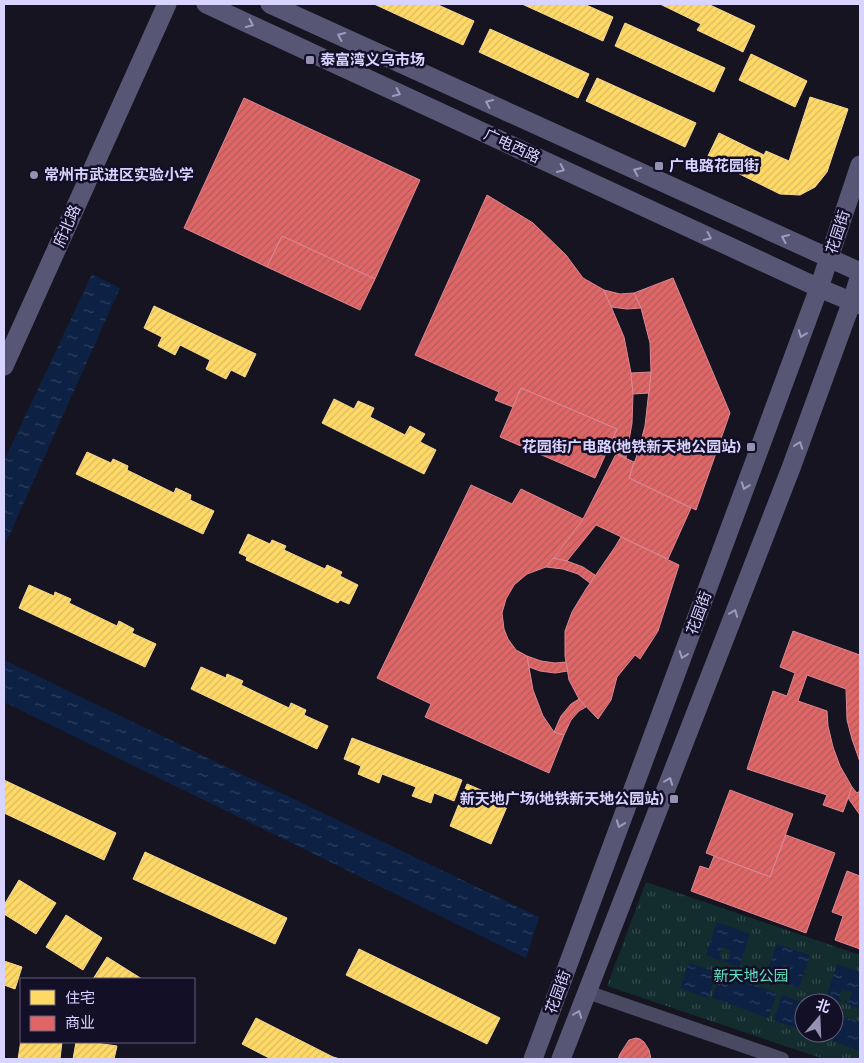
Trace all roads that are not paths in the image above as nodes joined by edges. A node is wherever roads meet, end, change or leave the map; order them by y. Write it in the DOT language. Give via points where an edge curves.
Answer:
graph roads {
  1 [pos="167,4"];
  2 [pos="206,4"];
  3 [pos="270,4"];
  4 [pos="860,165"];
  5 [pos="829,258"];
  6 [pos="860,274"];
  7 [pos="819,288"];
  8 [pos="856,303"];
  9 [pos="4,366"];
  10 [pos="587,992"];
  11 [pos="533,1059"];
  12 [pos="561,1059"];
  13 [pos="782,1059"];
  1 -- 9 [label="main road, 府北路"];
  2 -- 7 [label="main road, 广电西路, one-way"];
  5 -- 3 [label="main road, 广电西路, one-way"];
  4 -- 5 [label="main road, 花园街"];
  5 -- 6 [label="main road, 广电西路"];
  5 -- 7 [label="main road, 花园街"];
  6 -- 8 [label="main road, 花园街"];
  7 -- 8 [label="main road, 广电西路"];
  7 -- 11 [label="main road, 花园街, one-way"];
  10 -- 8 [label="main road, 花园街, one-way"];
  12 -- 10 [label="main road, 花园街, one-way"];
  10 -- 13 [label="street"];
}
